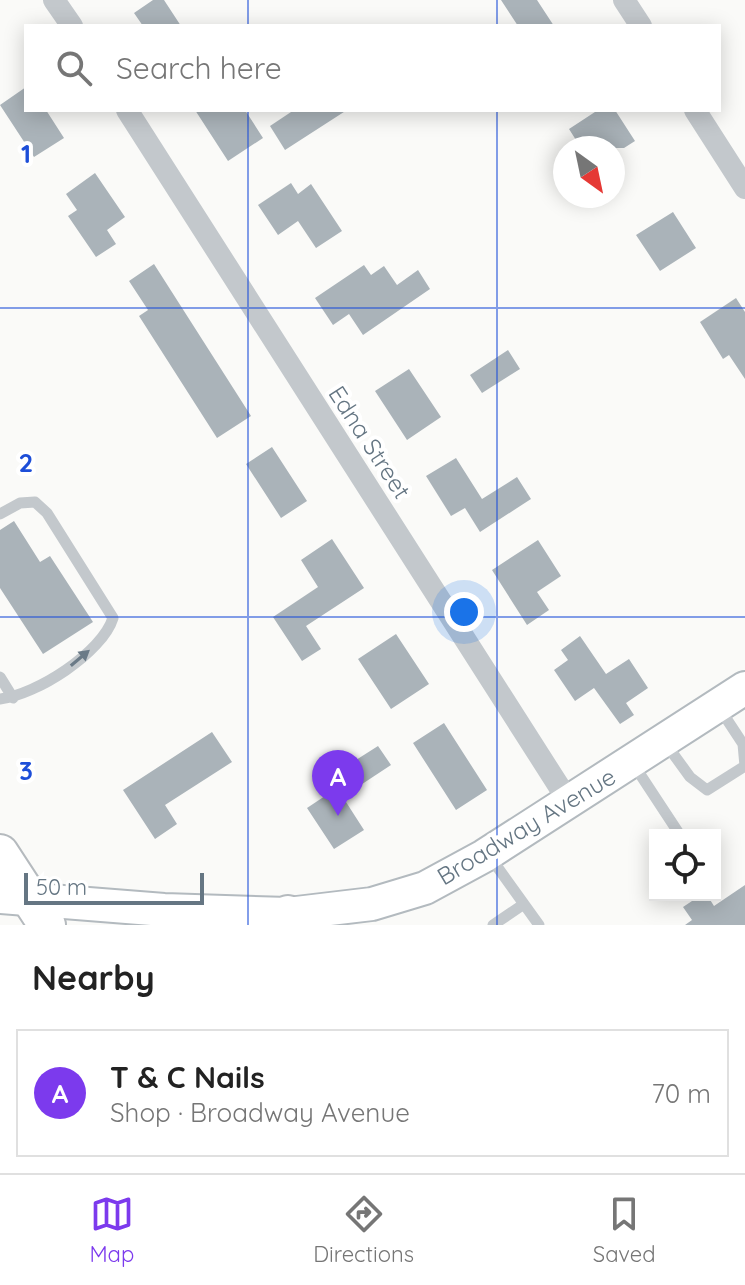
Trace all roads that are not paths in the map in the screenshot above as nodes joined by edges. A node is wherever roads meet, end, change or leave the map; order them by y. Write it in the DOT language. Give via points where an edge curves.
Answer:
graph roads {
  1 [pos="54,0"];
  2 [pos="624,0"];
  3 [pos="71,24"];
  4 [pos="640,24"];
  5 [pos="128,112"];
  6 [pos="696,112"];
  7 [pos="745,188"];
  8 [pos="0,514"];
  9 [pos="0,677"];
  10 [pos="745,688"];
  11 [pos="13,698"];
  12 [pos="0,699"];
  13 [pos="718,706"];
  14 [pos="664,740"];
  15 [pos="632,761"];
  16 [pos="569,802"];
  17 [pos="676,829"];
  18 [pos="0,853"];
  19 [pos="488,853"];
  20 [pos="524,904"];
  21 [pos="26,907"];
  22 [pos="281,920"];
  23 [pos="493,925"];
  24 [pos="539,925"];
  1 -- 3 [label="street"];
  2 -- 4 [label="street"];
  5 -- 16 [label="street, Edna Street"];
  6 -- 7 [label="street"];
  11 -- 8 [label="lane, one-way" via="63,672 101,641 113,618 47,513 35,502"];
  9 -- 11 [label="lane"];
  10 -- 13 [label="main road, Broadway Avenue"];
  11 -- 12 [label="lane"];
  13 -- 14 [label="main road, Broadway Avenue"];
  13 -- 14 [label="lane" via="743,744 745,766 720,782 707,790 690,777"];
  14 -- 15 [label="main road, Broadway Avenue"];
  15 -- 16 [label="main road, Broadway Avenue"];
  15 -- 17 [label="lane"];
  16 -- 19 [label="main road, Broadway Avenue"];
  18 -- 21 [label="main road"];
  19 -- 20 [label="lane"];
  19 -- 22 [label="main road, Broadway Avenue" via="425,888 372,904"];
  20 -- 23 [label="lane"];
  20 -- 24 [label="lane"];
  21 -- 22 [label="main road, Broadway Avenue" via="137,908"];
}
